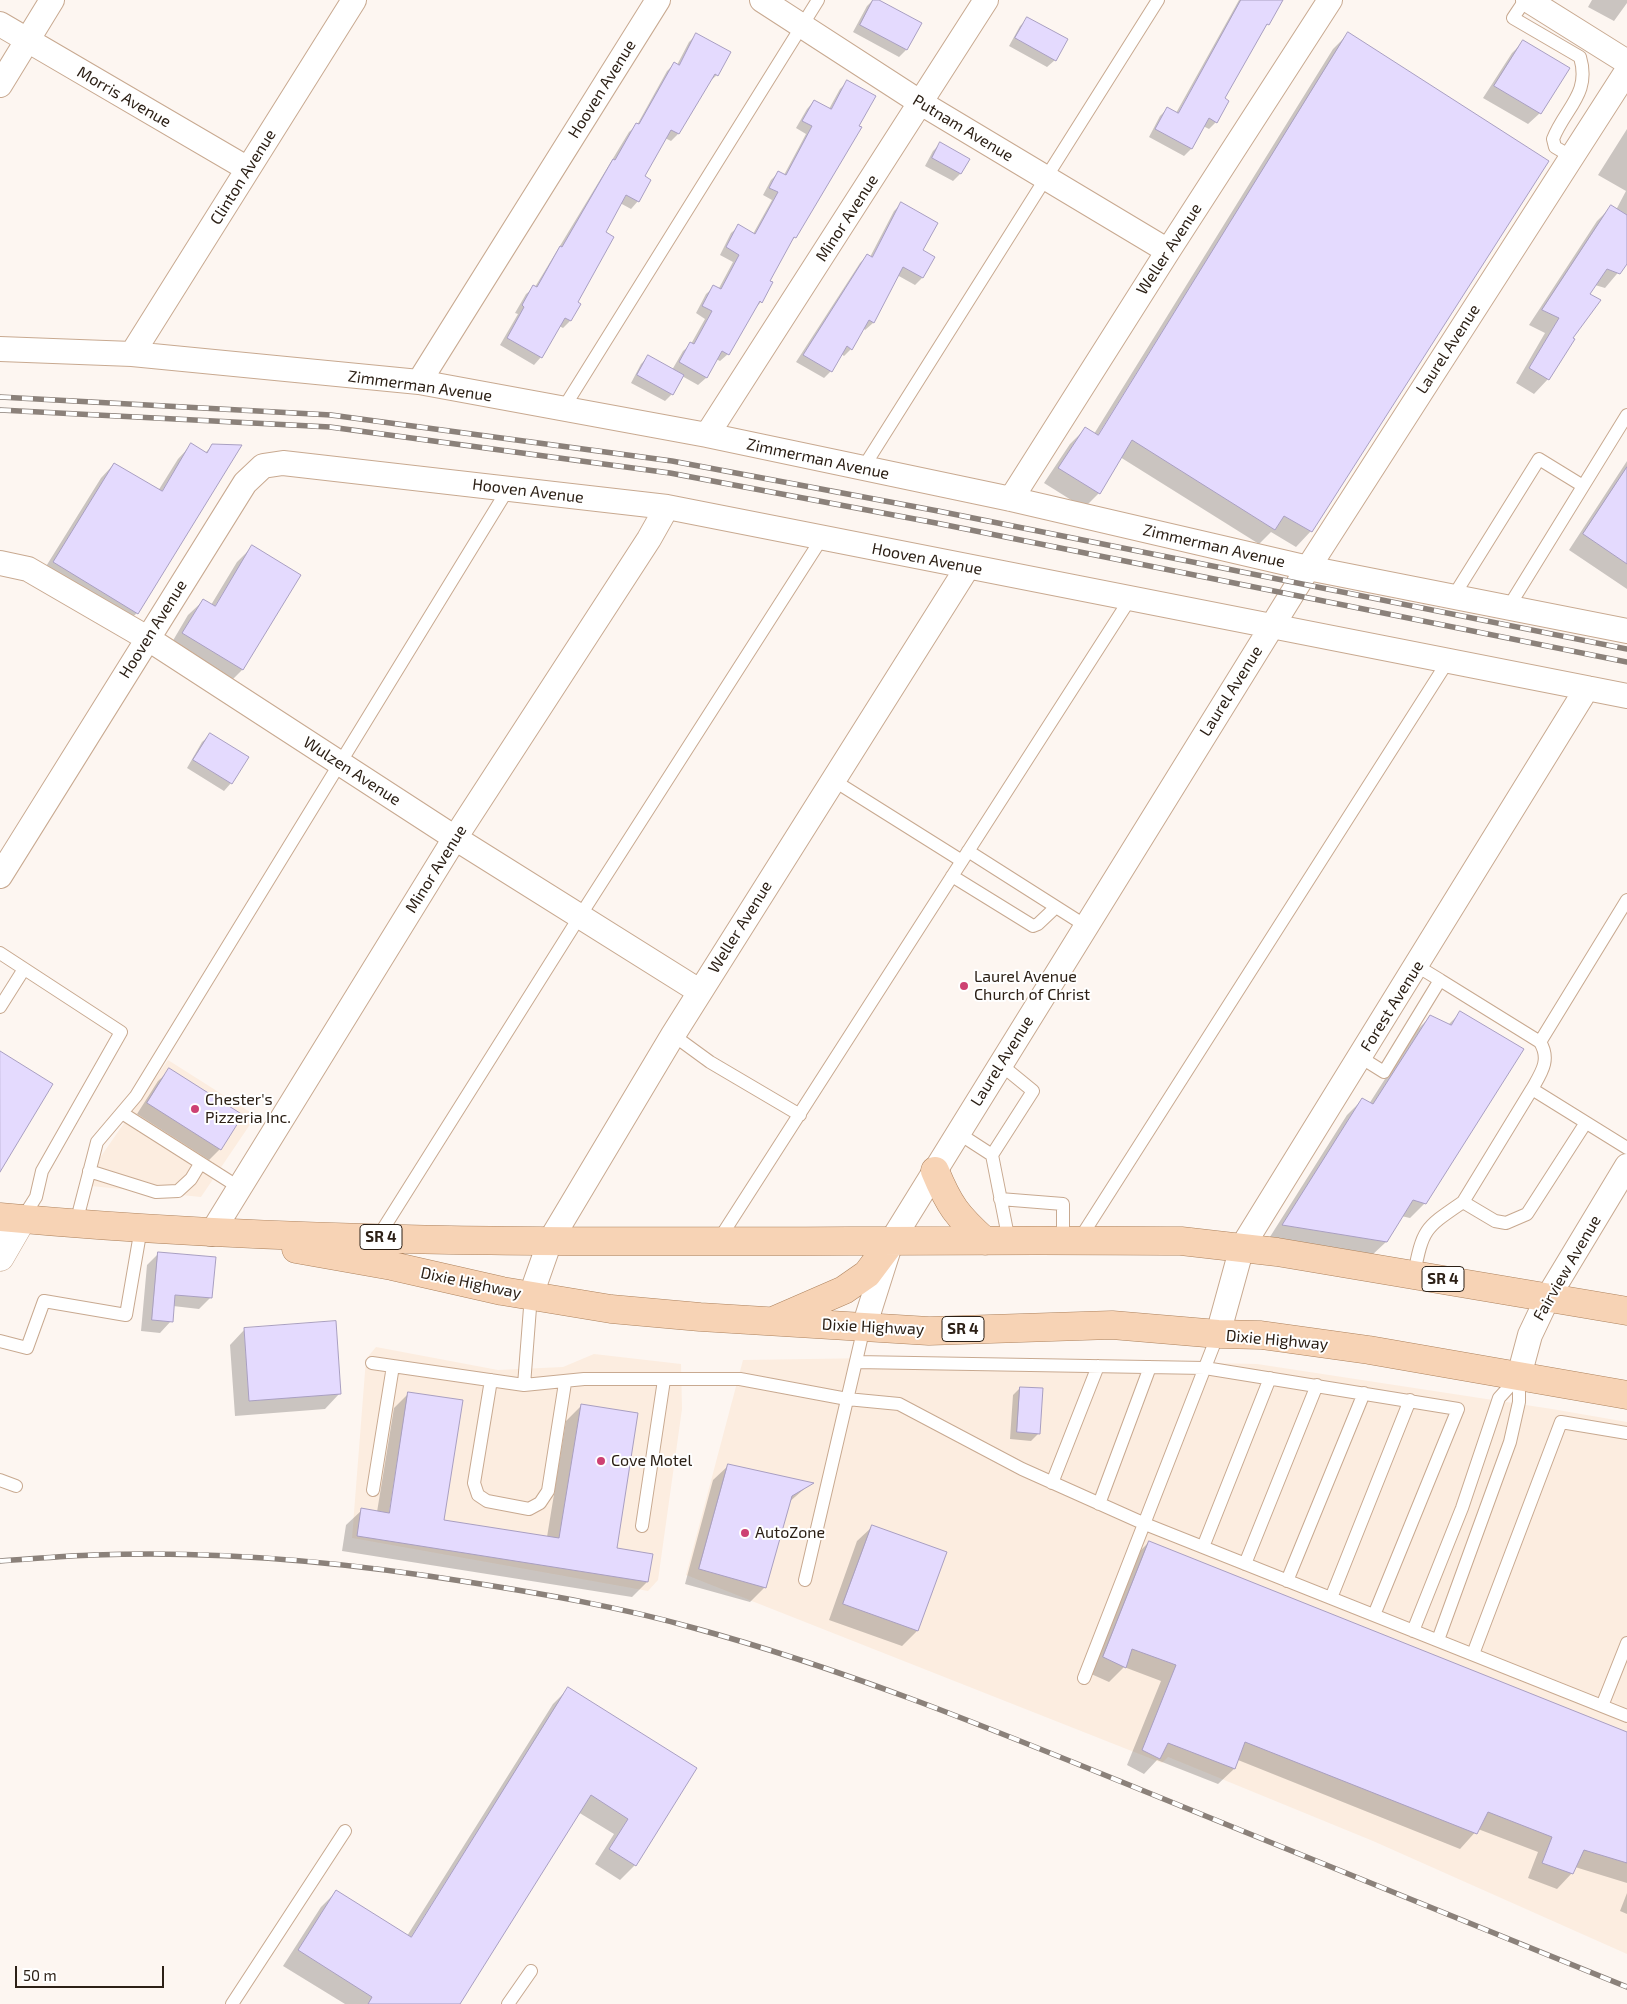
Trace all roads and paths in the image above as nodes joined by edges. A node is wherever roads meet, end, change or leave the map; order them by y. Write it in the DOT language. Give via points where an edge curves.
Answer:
graph roads {
  1 [pos="52,0"];
  2 [pos="354,0"];
  3 [pos="658,0"];
  4 [pos="762,0"];
  5 [pos="818,0"];
  6 [pos="986,0"];
  7 [pos="1158,0"];
  8 [pos="1330,0"];
  9 [pos="1526,0"];
  10 [pos="0,24"];
  11 [pos="802,26"];
  12 [pos="27,40"];
  13 [pos="1627,62"];
  14 [pos="1627,71"];
  15 [pos="0,85"];
  16 [pos="921,103"];
  17 [pos="1572,157"];
  18 [pos="248,170"];
  19 [pos="1046,178"];
  20 [pos="1168,251"];
  21 [pos="0,349"];
  22 [pos="132,354"];
  23 [pos="420,382"];
  24 [pos="563,409"];
  25 [pos="1627,415"];
  26 [pos="707,435"];
  27 [pos="863,468"];
  28 [pos="1583,486"];
  29 [pos="508,489"];
  30 [pos="1011,499"];
  31 [pos="667,507"];
  32 [pos="822,538"];
  33 [pos="0,563"];
  34 [pos="967,568"];
  35 [pos="1308,568"];
  36 [pos="1453,597"];
  37 [pos="1130,599"];
  38 [pos="1508,608"];
  39 [pos="1271,627"];
  40 [pos="1627,630"];
  41 [pos="146,638"];
  42 [pos="1448,661"];
  43 [pos="1587,688"];
  44 [pos="1627,696"];
  45 [pos="339,763"];
  46 [pos="833,780"];
  47 [pos="455,838"];
  48 [pos="965,856"];
  49 [pos="0,876"];
  50 [pos="952,876"];
  51 [pos="1627,900"];
  52 [pos="1056,907"];
  53 [pos="580,916"];
  54 [pos="1086,926"];
  55 [pos="0,953"];
  56 [pos="1417,966"];
  57 [pos="24,969"];
  58 [pos="1440,980"];
  59 [pos="699,991"];
  60 [pos="0,1007"];
  61 [pos="673,1035"];
  62 [pos="1540,1042"];
  63 [pos="1360,1057"];
  64 [pos="1000,1064"];
  65 [pos="1532,1089"];
  66 [pos="122,1113"];
  67 [pos="800,1115"];
  68 [pos="1585,1124"];
  69 [pos="958,1133"];
  70 [pos="1627,1148"];
  71 [pos="992,1155"];
  72 [pos="200,1164"];
  73 [pos="1627,1166"];
  74 [pos="89,1171"];
  75 [pos="935,1171"];
  76 [pos="240,1188"];
  77 [pos="1000,1199"];
  78 [pos="1463,1202"];
  79 [pos="11,1218"];
  80 [pos="76,1223"];
  81 [pos="141,1228"];
  82 [pos="211,1234"];
  83 [pos="378,1237"];
  84 [pos="1071,1240"];
  85 [pos="550,1241"];
  86 [pos="718,1241"];
  87 [pos="997,1241"];
  88 [pos="891,1242"];
  89 [pos="1242,1247"];
  90 [pos="0,1257"];
  91 [pos="1414,1274"];
  92 [pos="531,1295"];
  93 [pos="1548,1297"];
  94 [pos="1627,1311"];
  95 [pos="772,1321"];
  96 [pos="864,1327"];
  97 [pos="1218,1334"];
  98 [pos="0,1341"];
  99 [pos="856,1362"];
  100 [pos="372,1363"];
  101 [pos="393,1366"];
  102 [pos="1098,1366"];
  103 [pos="1150,1367"];
  104 [pos="1205,1368"];
  105 [pos="1519,1376"];
  106 [pos="1270,1378"];
  107 [pos="491,1380"];
  108 [pos="664,1380"];
  109 [pos="565,1383"];
  110 [pos="524,1385"];
  111 [pos="1317,1386"];
  112 [pos="1364,1393"];
  113 [pos="1627,1395"];
  114 [pos="846,1399"];
  115 [pos="1410,1400"];
  116 [pos="1627,1433"];
  117 [pos="0,1480"];
  118 [pos="1052,1483"];
  119 [pos="16,1486"];
  120 [pos="373,1490"];
  121 [pos="1099,1504"];
  122 [pos="1462,1508"];
  123 [pos="1484,1515"];
  124 [pos="1145,1524"];
  125 [pos="642,1526"];
  126 [pos="1203,1547"];
  127 [pos="1245,1564"];
  128 [pos="805,1580"];
  129 [pos="1287,1581"];
  130 [pos="1331,1598"];
  131 [pos="1374,1615"];
  132 [pos="1413,1630"];
  133 [pos="1438,1640"];
  134 [pos="1627,1643"];
  135 [pos="1473,1654"];
  136 [pos="1084,1678"];
  137 [pos="1602,1706"];
  138 [pos="1627,1716"];
  139 [pos="345,1831"];
  140 [pos="531,1970"];
  141 [pos="232,2004"];
  142 [pos="508,2004"];
  1 -- 12 [label="street"];
  2 -- 18 [label="street, Clinton Avenue"];
  3 -- 23 [label="street, Hooven Avenue"];
  4 -- 11 [label="street, Putnam Avenue"];
  5 -- 11 [label="lane"];
  6 -- 16 [label="street, Minor Avenue"];
  7 -- 19 [label="lane"];
  8 -- 20 [label="street, Weller Avenue"];
  9 -- 13 [label="street"];
  9 -- 17 [label="lane" via="1513,18 1580,57 1584,70 1580,90 1553,139 1555,147"];
  10 -- 12 [label="street, Morris Avenue"];
  11 -- 16 [label="street, Putnam Avenue"];
  11 -- 24 [label="lane"];
  12 -- 15 [label="street"];
  12 -- 18 [label="street, Morris Avenue"];
  14 -- 17 [label="street, Laurel Avenue"];
  16 -- 19 [label="street, Putnam Avenue"];
  16 -- 26 [label="street, Minor Avenue"];
  17 -- 35 [label="street, Laurel Avenue"];
  18 -- 22 [label="street, Clinton Avenue"];
  19 -- 20 [label="street, Putnam Avenue"];
  19 -- 27 [label="lane"];
  20 -- 30 [label="street, Weller Avenue"];
  21 -- 22 [label="street, Zimmerman Avenue"];
  22 -- 23 [label="street, Zimmerman Avenue"];
  23 -- 24 [label="street, Zimmerman Avenue"];
  24 -- 26 [label="street, Zimmerman Avenue"];
  25 -- 28 [label="lane"];
  26 -- 27 [label="street, Zimmerman Avenue"];
  27 -- 30 [label="street, Zimmerman Avenue"];
  28 -- 36 [label="lane" via="1539,459"];
  28 -- 38 [label="lane"];
  29 -- 31 [label="street, Hooven Avenue"];
  29 -- 41 [label="street, Hooven Avenue" via="283,463 263,466 245,483"];
  29 -- 45 [label="lane"];
  30 -- 35 [label="street, Zimmerman Avenue"];
  31 -- 32 [label="street, Hooven Avenue"];
  31 -- 47 [label="street, Minor Avenue"];
  32 -- 34 [label="street, Hooven Avenue"];
  32 -- 53 [label="lane"];
  33 -- 41 [label="street, Wulzen Avenue" via="28,569"];
  34 -- 37 [label="street, Hooven Avenue"];
  34 -- 46 [label="street, Weller Avenue"];
  35 -- 36 [label="street, Zimmerman Avenue"];
  35 -- 39 [label="street, Laurel Avenue"];
  36 -- 38 [label="street, Zimmerman Avenue"];
  37 -- 39 [label="street, Hooven Avenue"];
  37 -- 48 [label="lane"];
  38 -- 40 [label="street, Zimmerman Avenue"];
  39 -- 42 [label="street"];
  39 -- 54 [label="street, Laurel Avenue"];
  41 -- 45 [label="street, Wulzen Avenue"];
  41 -- 49 [label="street, Hooven Avenue"];
  42 -- 43 [label="street"];
  42 -- 84 [label="lane"];
  43 -- 44 [label="street"];
  43 -- 56 [label="street, Forest Avenue"];
  45 -- 47 [label="street, Wulzen Avenue"];
  45 -- 66 [label="lane" via="136,1096"];
  46 -- 48 [label="lane"];
  46 -- 59 [label="street, Weller Avenue"];
  47 -- 53 [label="street, Wulzen Avenue"];
  47 -- 76 [label="street, Minor Avenue"];
  48 -- 50 [label="lane"];
  48 -- 52 [label="lane"];
  50 -- 52 [label="lane" via="1033,926"];
  50 -- 67 [label="lane"];
  51 -- 62 [label="lane"];
  52 -- 54 [label="lane"];
  53 -- 59 [label="street, Wulzen Avenue"];
  53 -- 83 [label="lane"];
  54 -- 64 [label="street, Laurel Avenue"];
  55 -- 57 [label="lane"];
  56 -- 58 [label="lane"];
  56 -- 63 [label="street, Forest Avenue"];
  57 -- 60 [label="lane"];
  57 -- 79 [label="lane" via="121,1032 42,1171 36,1197"];
  58 -- 62 [label="lane"];
  58 -- 63 [label="lane" via="1384,1072"];
  59 -- 61 [label="street, Weller Avenue"];
  61 -- 67 [label="lane" via="710,1062"];
  61 -- 85 [label="street, Weller Avenue"];
  62 -- 65 [label="lane" via="1546,1060"];
  63 -- 89 [label="street, Forest Avenue"];
  64 -- 69 [label="street, Laurel Avenue"];
  64 -- 71 [label="lane" via="1033,1091"];
  65 -- 68 [label="lane"];
  65 -- 78 [label="lane"];
  66 -- 72 [label="lane"];
  66 -- 74 [label="lane" via="97,1142"];
  67 -- 86 [label="lane"];
  68 -- 70 [label="lane"];
  68 -- 78 [label="lane" via="1527,1214 1506,1223 1495,1221"];
  69 -- 71 [label="lane"];
  69 -- 75 [label="street, Laurel Avenue"];
  71 -- 77 [label="lane"];
  72 -- 74 [label="lane" via="178,1191 156,1192"];
  72 -- 76 [label="lane"];
  73 -- 93 [label="street, Fairview Avenue"];
  74 -- 80 [label="lane"];
  75 -- 87 [label="main road" via="948,1203 964,1223"];
  75 -- 88 [label="street, Laurel Avenue"];
  76 -- 82 [label="street, Minor Avenue"];
  77 -- 84 [label="lane" via="1063,1204"];
  77 -- 87 [label="lane"];
  78 -- 91 [label="lane" via="1426,1231 1419,1245"];
  79 -- 80 [label="main road, Dixie Highway / SR 4"];
  79 -- 90 [label="street"];
  80 -- 81 [label="main road, Dixie Highway / SR 4"];
  81 -- 82 [label="main road, Dixie Highway / SR 4"];
  81 -- 98 [label="lane" via="126,1315 44,1301 27,1348"];
  82 -- 83 [label="main road, Dixie Highway / SR 4"];
  82 -- 92 [label="main road, Dixie Highway / SR 4"];
  83 -- 85 [label="main road, Dixie Highway / SR 4"];
  84 -- 87 [label="main road, Dixie Highway / SR 4"];
  84 -- 89 [label="main road, Dixie Highway / SR 4" via="1181,1241"];
  85 -- 86 [label="main road, Dixie Highway / SR 4"];
  85 -- 92 [label="street, Weller Avenue"];
  86 -- 88 [label="main road, Dixie Highway / SR 4"];
  87 -- 88 [label="main road, Dixie Highway / SR 4"];
  88 -- 95 [label="main road" via="867,1274 844,1290"];
  88 -- 96 [label="street, Laurel Avenue"];
  89 -- 91 [label="main road, Dixie Highway / SR 4"];
  89 -- 97 [label="street, Forest Avenue"];
  91 -- 93 [label="main road, Dixie Highway / SR 4"];
  92 -- 95 [label="main road, Dixie Highway / SR 4" via="611,1309"];
  92 -- 110 [label="lane"];
  93 -- 94 [label="main road, Dixie Highway / SR 4"];
  93 -- 105 [label="street, Fairview Avenue" via="1530,1334"];
  95 -- 96 [label="main road, Dixie Highway / SR 4"];
  96 -- 97 [label="main road, Dixie Highway / SR 4" via="929,1331 1112,1325"];
  96 -- 99 [label="lane"];
  97 -- 104 [label="lane"];
  97 -- 105 [label="main road, Dixie Highway / SR 4" via="1261,1335"];
  99 -- 102 [label="lane"];
  99 -- 114 [label="lane"];
  100 -- 101 [label="lane"];
  101 -- 107 [label="lane"];
  101 -- 120 [label="lane"];
  102 -- 103 [label="lane"];
  102 -- 118 [label="lane"];
  103 -- 104 [label="lane"];
  103 -- 121 [label="lane"];
  104 -- 106 [label="lane"];
  104 -- 124 [label="lane"];
  105 -- 113 [label="main road, Dixie Highway / SR 4"];
  105 -- 122 [label="lane" via="1499,1398"];
  105 -- 123 [label="lane" via="1519,1402 1510,1442"];
  106 -- 111 [label="lane"];
  106 -- 126 [label="lane"];
  107 -- 109 [label="lane" via="474,1483 478,1496 487,1501 529,1509 540,1503 548,1491"];
  107 -- 110 [label="lane"];
  108 -- 109 [label="lane" via="584,1379"];
  108 -- 114 [label="lane" via="740,1379"];
  108 -- 125 [label="lane"];
  109 -- 110 [label="lane"];
  111 -- 112 [label="lane"];
  111 -- 127 [label="lane"];
  112 -- 115 [label="lane"];
  112 -- 129 [label="lane"];
  114 -- 118 [label="lane" via="899,1404"];
  114 -- 128 [label="lane"];
  115 -- 130 [label="lane"];
  115 -- 131 [label="lane" via="1458,1409"];
  116 -- 135 [label="lane" via="1561,1422"];
  117 -- 119 [label="lane"];
  118 -- 121 [label="lane"];
  121 -- 124 [label="lane"];
  122 -- 123 [label="lane"];
  122 -- 132 [label="lane"];
  123 -- 133 [label="lane"];
  124 -- 126 [label="lane"];
  124 -- 136 [label="lane"];
  126 -- 127 [label="lane"];
  127 -- 129 [label="lane"];
  129 -- 130 [label="lane"];
  130 -- 131 [label="lane"];
  131 -- 132 [label="lane"];
  132 -- 133 [label="lane"];
  133 -- 135 [label="lane"];
  134 -- 137 [label="lane"];
  135 -- 137 [label="lane"];
  137 -- 138 [label="lane"];
  139 -- 141 [label="lane"];
  140 -- 142 [label="lane"];
}
